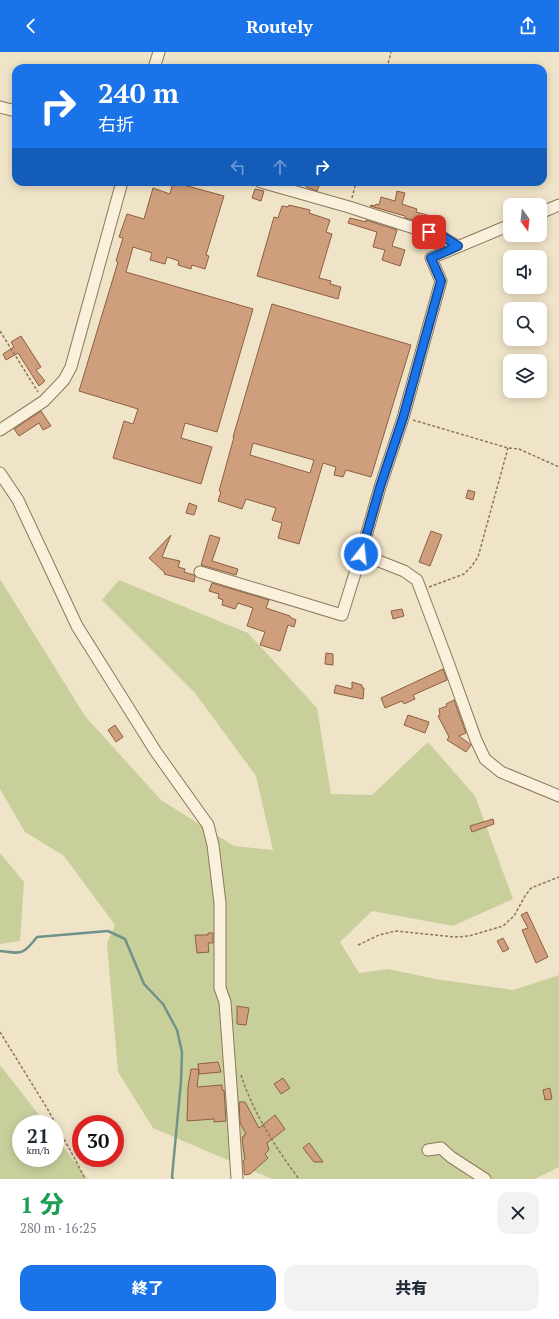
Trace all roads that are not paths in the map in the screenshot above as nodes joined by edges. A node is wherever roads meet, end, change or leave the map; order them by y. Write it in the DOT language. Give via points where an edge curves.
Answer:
graph roads {
  1 [pos="159,52"];
  2 [pos="155,64"];
  3 [pos="0,107"];
  4 [pos="12,111"];
  5 [pos="121,186"];
  6 [pos="276,186"];
  7 [pos="559,205"];
  8 [pos="547,209"];
  9 [pos="503,228"];
  10 [pos="458,246"];
  11 [pos="0,430"];
  12 [pos="0,473"];
  13 [pos="361,554"];
  14 [pos="200,572"];
  15 [pos="559,796"];
  16 [pos="428,1150"];
  17 [pos="237,1179"];
  18 [pos="485,1179"];
  1 -- 2 [label="street"];
  3 -- 4 [label="street"];
  5 -- 11 [label="street" via="71,367 64,380 44,401"];
  6 -- 10 [label="street" via="442,236"];
  7 -- 8 [label="street"];
  9 -- 10 [label="street"];
  10 -- 13 [label="street" via="431,258 441,281 403,418"];
  12 -- 17 [label="street" via="18,500 77,626 156,752 208,825 220,903 220,988 225,1002"];
  13 -- 14 [label="street" via="342,615"];
  13 -- 15 [label="street" via="404,571 417,580 485,759 501,772"];
  16 -- 18 [label="street" via="441,1148"];
}
